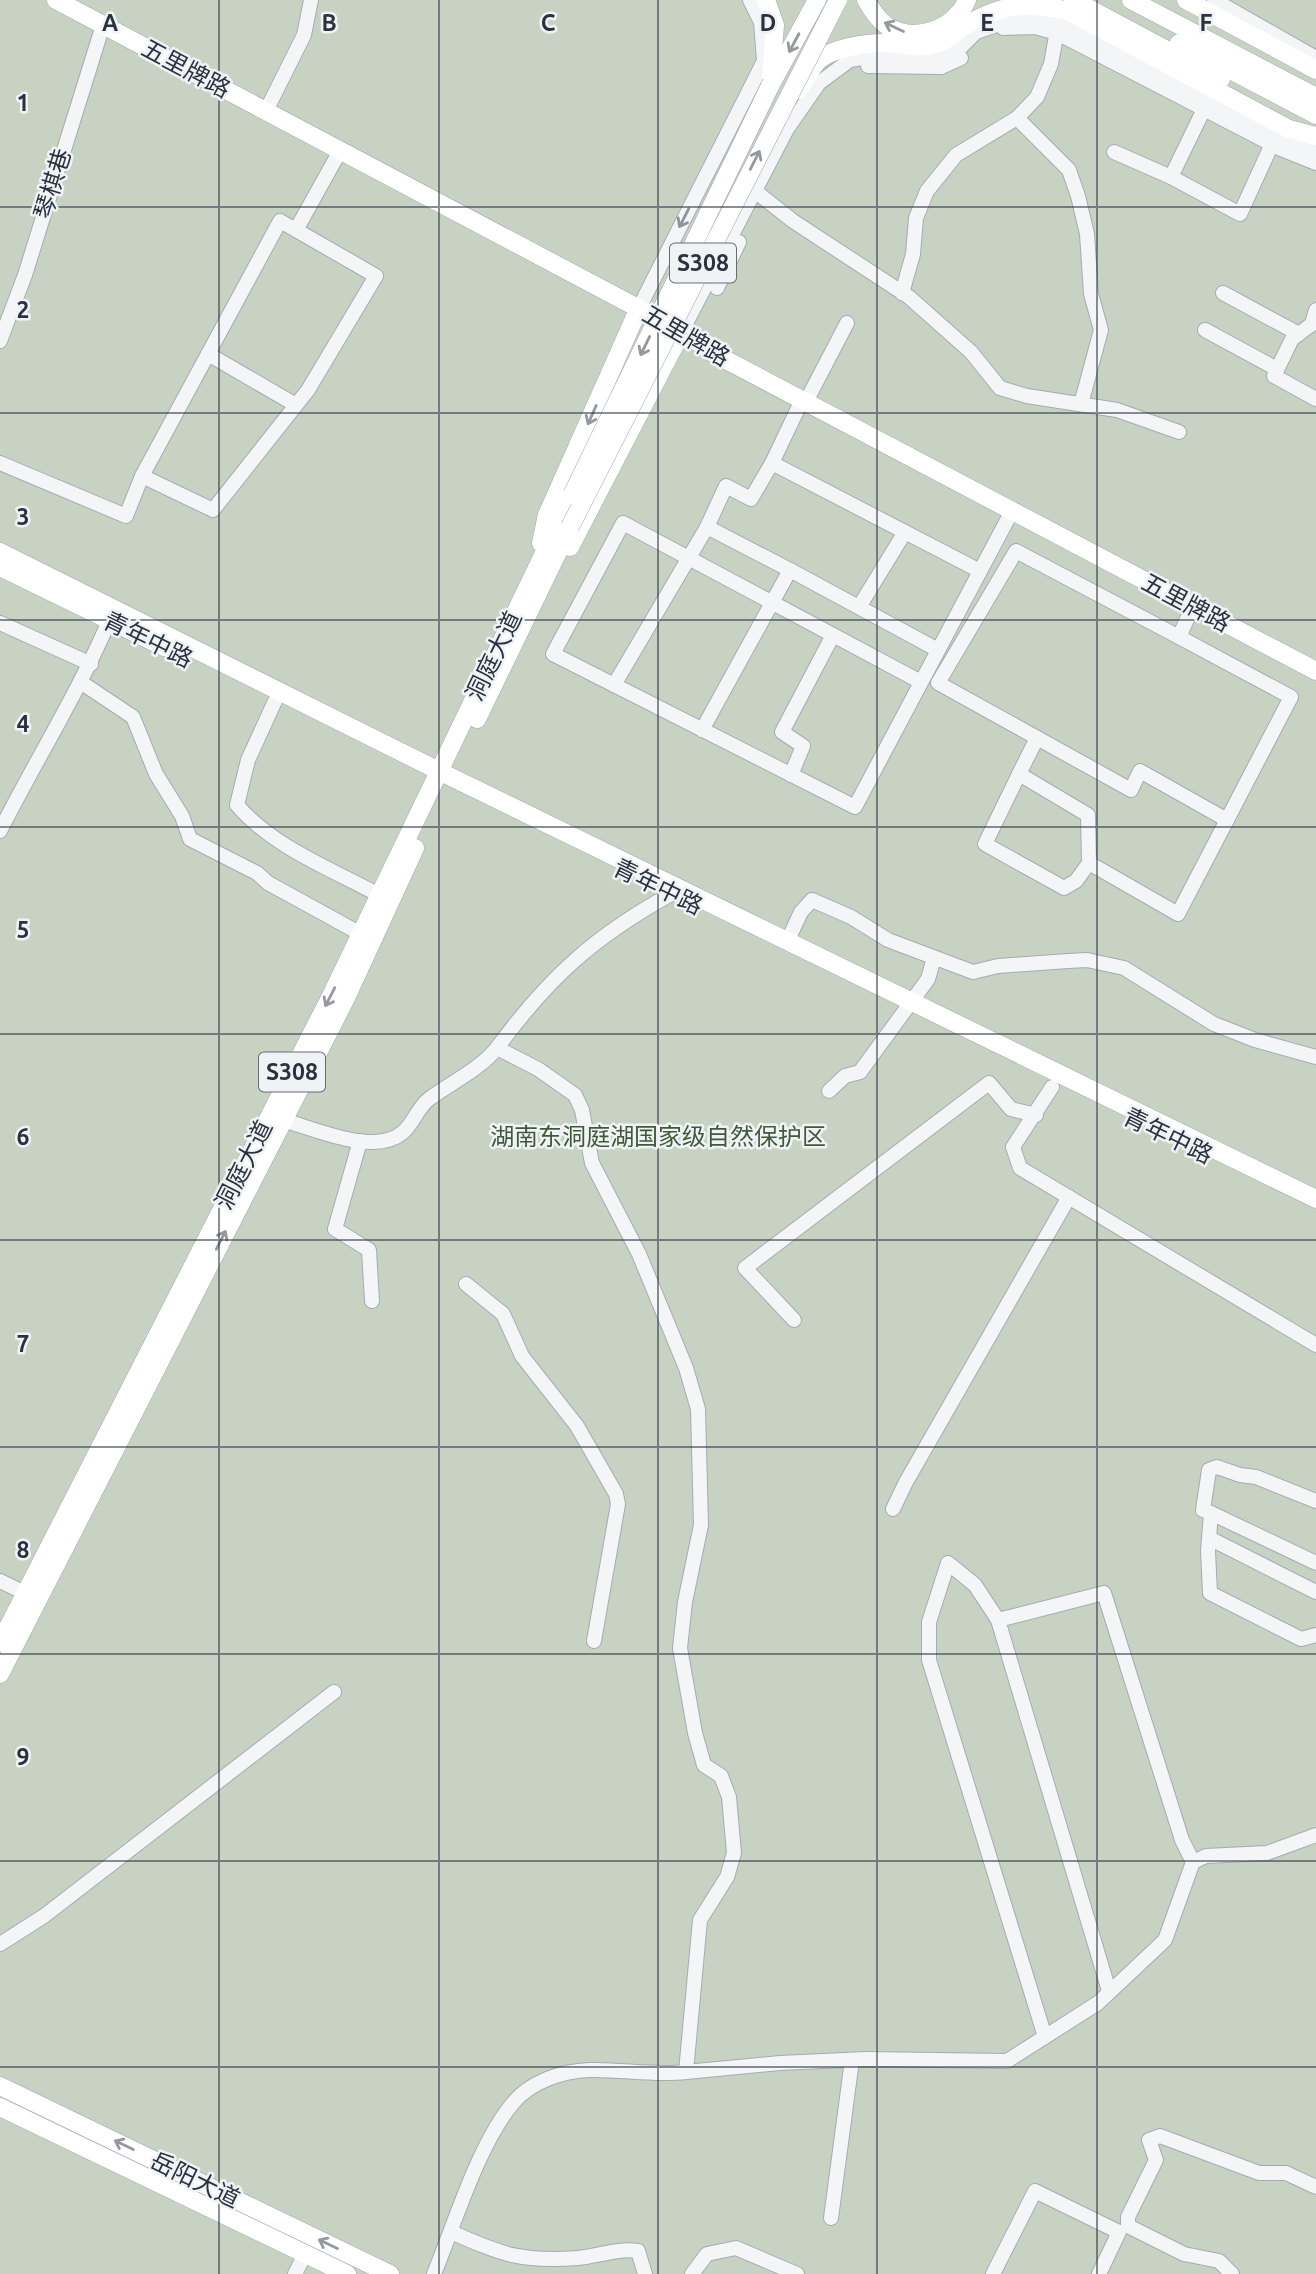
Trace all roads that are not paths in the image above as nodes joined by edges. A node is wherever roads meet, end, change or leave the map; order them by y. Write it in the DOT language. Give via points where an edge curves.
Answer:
graph roads {
  1 [pos="56,0"];
  2 [pos="75,0"];
  3 [pos="312,0"];
  4 [pos="750,0"];
  5 [pos="766,0"];
  6 [pos="817,0"];
  7 [pos="838,0"];
  8 [pos="866,0"];
  9 [pos="967,0"];
  10 [pos="1073,0"];
  11 [pos="1099,0"];
  12 [pos="1131,0"];
  13 [pos="1157,0"];
  14 [pos="1186,0"];
  15 [pos="1214,0"];
  16 [pos="103,25"];
  17 [pos="1058,27"];
  18 [pos="1316,58"];
  19 [pos="1316,70"];
  20 [pos="1316,84"];
  21 [pos="770,86"];
  22 [pos="1316,97"];
  23 [pos="270,103"];
  24 [pos="1204,109"];
  25 [pos="1316,115"];
  26 [pos="1017,118"];
  27 [pos="1316,126"];
  28 [pos="770,130"];
  29 [pos="1316,136"];
  30 [pos="1278,142"];
  31 [pos="1316,145"];
  32 [pos="340,150"];
  33 [pos="1316,151"];
  34 [pos="1114,152"];
  35 [pos="1316,163"];
  36 [pos="1171,177"];
  37 [pos="758,193"];
  38 [pos="296,230"];
  39 [pos="717,288"];
  40 [pos="902,293"];
  41 [pos="1223,293"];
  42 [pos="641,304"];
  43 [pos="1316,310"];
  44 [pos="847,323"];
  45 [pos="685,329"];
  46 [pos="1205,330"];
  47 [pos="1300,334"];
  48 [pos="0,341"];
  49 [pos="208,354"];
  50 [pos="1277,369"];
  51 [pos="806,397"];
  52 [pos="1316,399"];
  53 [pos="1081,404"];
  54 [pos="296,405"];
  55 [pos="1179,432"];
  56 [pos="0,463"];
  57 [pos="772,463"];
  58 [pos="142,476"];
  59 [pos="1012,511"];
  60 [pos="707,527"];
  61 [pos="905,532"];
  62 [pos="0,552"];
  63 [pos="688,556"];
  64 [pos="0,567"];
  65 [pos="790,570"];
  66 [pos="980,571"];
  67 [pos="540,577"];
  68 [pos="771,602"];
  69 [pos="1192,606"];
  70 [pos="859,607"];
  71 [pos="109,621"];
  72 [pos="0,623"];
  73 [pos="833,635"];
  74 [pos="1179,637"];
  75 [pos="938,650"];
  76 [pos="1316,662"];
  77 [pos="90,664"];
  78 [pos="1316,671"];
  79 [pos="921,682"];
  80 [pos="82,683"];
  81 [pos="614,685"];
  82 [pos="275,701"];
  83 [pos="702,730"];
  84 [pos="1037,738"];
  85 [pos="1019,774"];
  86 [pos="792,775"];
  87 [pos="442,777"];
  88 [pos="1227,820"];
  89 [pos="0,831"];
  90 [pos="1089,863"];
  91 [pos="671,894"];
  92 [pos="379,895"];
  93 [pos="360,934"];
  94 [pos="787,942"];
  95 [pos="934,958"];
  96 [pos="908,1005"];
  97 [pos="497,1048"];
  98 [pos="1316,1057"];
  99 [pos="1052,1087"];
  100 [pos="828,1091"];
  101 [pos="1035,1115"];
  102 [pos="283,1119"];
  103 [pos="360,1141"];
  104 [pos="1069,1197"];
  105 [pos="1316,1199"];
  106 [pos="1316,1209"];
  107 [pos="466,1284"];
  108 [pos="372,1301"];
  109 [pos="794,1320"];
  110 [pos="1316,1345"];
  111 [pos="1316,1501"];
  112 [pos="894,1509"];
  113 [pos="1211,1513"];
  114 [pos="1209,1538"];
  115 [pos="1316,1563"];
  116 [pos="0,1581"];
  117 [pos="1316,1592"];
  118 [pos="25,1593"];
  119 [pos="998,1620"];
  120 [pos="1316,1635"];
  121 [pos="594,1641"];
  122 [pos="0,1643"];
  123 [pos="0,1674"];
  124 [pos="334,1692"];
  125 [pos="1316,1835"];
  126 [pos="1193,1862"];
  127 [pos="0,1944"];
  128 [pos="1109,1991"];
  129 [pos="1045,2038"];
  130 [pos="852,2060"];
  131 [pos="686,2072"];
  132 [pos="0,2086"];
  133 [pos="0,2107"];
  134 [pos="1316,2187"];
  135 [pos="831,2218"];
  136 [pos="1124,2229"];
  137 [pos="451,2232"];
  138 [pos="305,2254"];
  139 [pos="295,2274"];
  140 [pos="347,2274"];
  141 [pos="390,2274"];
  142 [pos="434,2274"];
  143 [pos="645,2274"];
  144 [pos="692,2274"];
  145 [pos="797,2274"];
  146 [pos="993,2274"];
  147 [pos="1099,2274"];
  148 [pos="1232,2274"];
  1 -- 16 [label="main road, 五里牌路"];
  2 -- 23 [label="main road, 五里牌路"];
  3 -- 23 [label="street" via="304,35"];
  4 -- 42 [label="street, one-way" via="761,22 764,61"];
  5 -- 21 [label="main road" via="775,25"];
  6 -- 21 [label="main road, S308, one-way"];
  7 -- 28 [label="main road, S308, bridge"];
  9 -- 8 [label="main road, one-way" via="954,19 928,33 914,34 887,26"];
  10 -- 27 [label="main road"];
  11 -- 25 [label="main road"];
  12 -- 22 [label="main road"];
  13 -- 20 [label="main road"];
  14 -- 19 [label="main road"];
  15 -- 18 [label="street"];
  16 -- 32 [label="main road, 五里牌路"];
  16 -- 48 [label="street, 琴棋巷"];
  17 -- 24 [label="street"];
  17 -- 26 [label="street" via="1051,64 1037,97"];
  17 -- 30 [label="street"];
  17 -- 37 [label="street" via="1023,16 976,32 956,52 924,60 886,54 850,60 819,82 787,129"];
  21 -- 67 [label="main road, 洞庭大道 / S308, one-way, bridge" via="572,495"];
  23 -- 42 [label="main road, 五里牌路"];
  24 -- 30 [label="street"];
  24 -- 36 [label="street"];
  26 -- 40 [label="street" via="956,155 926,191 916,218"];
  26 -- 53 [label="street" via="1069,170 1087,234 1091,294 1101,330"];
  28 -- 29 [label="main road, bridge" via="821,59 884,43 931,46 1000,7 1039,6 1066,10 1289,129"];
  67 -- 28 [label="main road, 洞庭大道 / S308, one-way, bridge" via="570,527"];
  30 -- 31 [label="street"];
  30 -- 33 [label="street"];
  30 -- 35 [label="street"];
  30 -- 36 [label="street" via="1240,214"];
  32 -- 38 [label="street"];
  32 -- 42 [label="main road, 五里牌路"];
  34 -- 36 [label="street"];
  37 -- 39 [label="street"];
  37 -- 40 [label="street"];
  37 -- 45 [label="street"];
  38 -- 49 [label="street" via="280,221"];
  38 -- 54 [label="street" via="376,276"];
  40 -- 53 [label="street" via="971,352 1000,388"];
  41 -- 47 [label="street"];
  42 -- 45 [label="main road, 五里牌路"];
  42 -- 67 [label="main road, one-way" via="547,515"];
  43 -- 47 [label="street" via="1312,324"];
  44 -- 51 [label="street"];
  45 -- 51 [label="main road, 五里牌路"];
  45 -- 51 [label="main road, 五里牌路" via="711,352"];
  45 -- 67 [label="main road" via="577,538"];
  46 -- 50 [label="street"];
  47 -- 50 [label="street" via="1292,339"];
  49 -- 54 [label="street"];
  49 -- 58 [label="street"];
  50 -- 52 [label="street" via="1273,376"];
  51 -- 57 [label="street"];
  51 -- 59 [label="main road, 五里牌路"];
  51 -- 76 [label="main road, 五里牌路"];
  53 -- 55 [label="street" via="1117,410"];
  54 -- 58 [label="street" via="214,510"];
  56 -- 58 [label="street" via="125,516"];
  57 -- 60 [label="street" via="751,499 726,486"];
  57 -- 61 [label="street"];
  59 -- 66 [label="street"];
  59 -- 69 [label="main road, 五里牌路"];
  60 -- 63 [label="street"];
  60 -- 65 [label="street"];
  61 -- 66 [label="street"];
  61 -- 70 [label="street"];
  62 -- 87 [label="main road, 青年中路"];
  63 -- 68 [label="street"];
  63 -- 81 [label="street"];
  63 -- 81 [label="street" via="623,523 553,654"];
  64 -- 71 [label="main road, 青年中路"];
  65 -- 68 [label="street"];
  65 -- 70 [label="street"];
  66 -- 75 [label="street"];
  67 -- 87 [label="main road, 洞庭大道 / S308"];
  68 -- 73 [label="street"];
  68 -- 83 [label="street"];
  69 -- 74 [label="street"];
  69 -- 78 [label="main road, 五里牌路"];
  70 -- 75 [label="street"];
  71 -- 77 [label="street"];
  71 -- 82 [label="main road, 青年中路"];
  72 -- 77 [label="street"];
  73 -- 79 [label="street"];
  73 -- 86 [label="street" via="782,732 803,746"];
  74 -- 84 [label="street" via="1016,551 937,683"];
  74 -- 88 [label="street" via="1291,697"];
  75 -- 79 [label="street"];
  77 -- 80 [label="street"];
  79 -- 86 [label="street" via="855,807"];
  80 -- 89 [label="street" via="50,733"];
  80 -- 93 [label="street" via="133,717 190,839"];
  81 -- 83 [label="street"];
  82 -- 87 [label="main road, 青年中路"];
  82 -- 92 [label="street" via="247,760 237,805 273,837"];
  83 -- 86 [label="street"];
  84 -- 85 [label="street"];
  84 -- 88 [label="street" via="1131,790 1140,771"];
  85 -- 90 [label="street" via="1088,815"];
  85 -- 90 [label="street" via="985,844 1064,888 1076,881"];
  87 -- 91 [label="main road, 青年中路"];
  87 -- 92 [label="main road, 洞庭大道 / S308"];
  87 -- 94 [label="main road"];
  87 -- 102 [label="main road, 洞庭大道 / S308" via="345,1000"];
  88 -- 90 [label="street" via="1178,914"];
  91 -- 96 [label="main road, 青年中路"];
  91 -- 97 [label="street" via="628,917 579,954 532,1000"];
  92 -- 93 [label="main road, 洞庭大道 / S308"];
  93 -- 118 [label="main road, 洞庭大道 / S308, one-way"];
  94 -- 95 [label="street" via="812,900"];
  94 -- 96 [label="main road"];
  95 -- 96 [label="street" via="928,979"];
  95 -- 98 [label="street" via="973,972 1087,960 1124,968 1214,1024"];
  96 -- 100 [label="street" via="860,1072 845,1076"];
  96 -- 105 [label="main road"];
  96 -- 106 [label="main road, 青年中路"];
  97 -- 103 [label="street" via="486,1061 425,1102 405,1131 391,1141"];
  97 -- 131 [label="street" via="575,1095 592,1163 644,1266 698,1409 701,1525 680,1648 704,1765 721,1776 729,1797 734,1853 727,1877 700,1920"];
  99 -- 101 [label="street"];
  101 -- 104 [label="street" via="1013,1147 1020,1168"];
  101 -- 109 [label="street" via="1012,1109 989,1083 745,1268"];
  102 -- 103 [label="street"];
  123 -- 102 [label="main road, 洞庭大道 / S308, one-way"];
  103 -- 108 [label="street" via="335,1229 369,1250"];
  104 -- 110 [label="street"];
  104 -- 112 [label="street"];
  107 -- 121 [label="street" via="503,1314 522,1356 577,1426 616,1494"];
  111 -- 113 [label="street" via="1217,1467 1209,1470 1203,1510"];
  113 -- 114 [label="street"];
  113 -- 115 [label="street"];
  114 -- 117 [label="street"];
  114 -- 120 [label="street" via="1210,1593 1301,1639"];
  116 -- 118 [label="street"];
  118 -- 122 [label="main road, 洞庭大道 / S308"];
  119 -- 126 [label="street" via="1104,1592 1182,1840"];
  119 -- 128 [label="street"];
  119 -- 129 [label="street" via="975,1584 948,1563 929,1622 929,1660"];
  124 -- 127 [label="street" via="44,1916"];
  125 -- 126 [label="street" via="1268,1853 1206,1856"];
  126 -- 128 [label="street" via="1165,1940"];
  128 -- 129 [label="street" via="1070,2024"];
  129 -- 130 [label="street" via="1007,2061"];
  130 -- 131 [label="street"];
  130 -- 135 [label="street"];
  131 -- 137 [label="street" via="588,2070 541,2080 514,2102 493,2133"];
  141 -- 132 [label="main road, 岳阳大道, one-way"];
  133 -- 138 [label="main road, 岳阳大道"];
  134 -- 136 [label="street" via="1286,2173 1259,2173 1160,2136 1149,2140 1156,2160"];
  136 -- 146 [label="street" via="1035,2191"];
  136 -- 147 [label="street"];
  136 -- 148 [label="street" via="1184,2254 1219,2261"];
  137 -- 142 [label="street"];
  137 -- 143 [label="street" via="521,2259 638,2251"];
  138 -- 139 [label="street"];
  138 -- 140 [label="main road, 岳阳大道"];
  144 -- 145 [label="street" via="707,2254 736,2248"];
}
